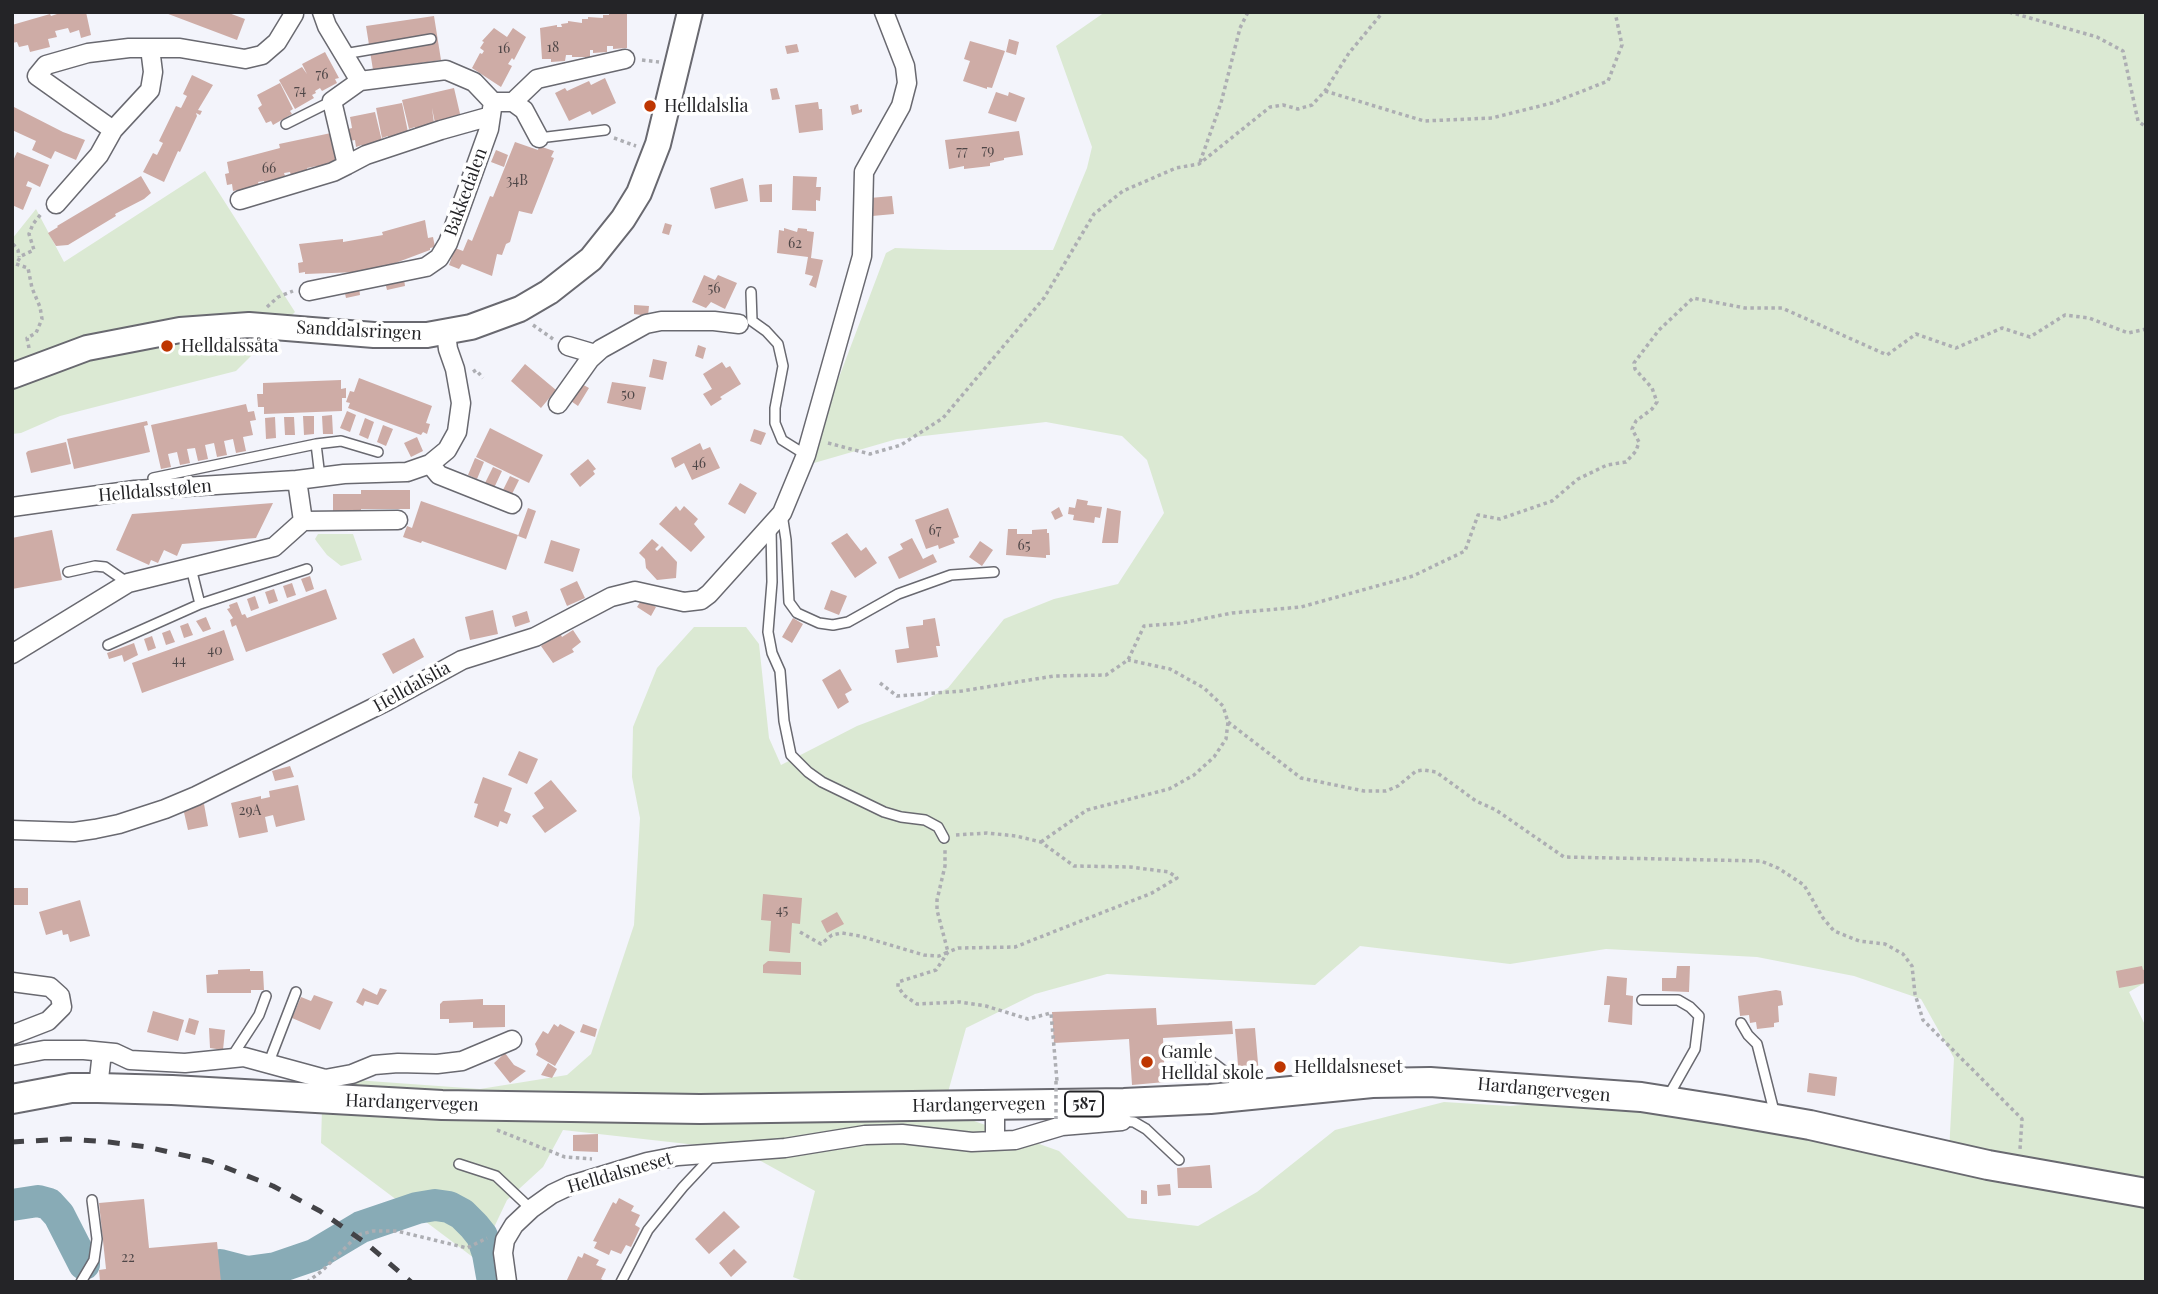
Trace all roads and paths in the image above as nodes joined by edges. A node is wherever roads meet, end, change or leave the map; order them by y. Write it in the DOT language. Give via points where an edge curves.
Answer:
graph roads {
  1 [pos="316,12"];
  2 [pos="322,12"];
  3 [pos="690,12"];
  4 [pos="884,12"];
  5 [pos="1248,12"];
  6 [pos="1383,12"];
  7 [pos="1615,12"];
  8 [pos="2009,12"];
  9 [pos="293,13"];
  10 [pos="431,38"];
  11 [pos="150,48"];
  12 [pos="344,54"];
  13 [pos="625,59"];
  14 [pos="360,81"];
  15 [pos="1325,92"];
  16 [pos="332,101"];
  17 [pos="513,102"];
  18 [pos="492,109"];
  19 [pos="286,124"];
  20 [pos="2146,127"];
  21 [pos="113,130"];
  22 [pos="604,130"];
  23 [pos="538,138"];
  24 [pos="642,146"];
  25 [pos="1199,164"];
  26 [pos="347,165"];
  27 [pos="240,200"];
  28 [pos="56,204"];
  29 [pos="13,244"];
  30 [pos="14,265"];
  31 [pos="309,290"];
  32 [pos="751,292"];
  33 [pos="264,309"];
  34 [pos="526,320"];
  35 [pos="738,324"];
  36 [pos="2146,330"];
  37 [pos="446,333"];
  38 [pos="568,346"];
  39 [pos="29,348"];
  40 [pos="595,354"];
  41 [pos="468,374"];
  42 [pos="12,376"];
  43 [pos="484,378"];
  44 [pos="558,404"];
  45 [pos="316,444"];
  46 [pos="808,447"];
  47 [pos="378,453"];
  48 [pos="430,464"];
  49 [pos="320,477"];
  50 [pos="153,478"];
  51 [pos="298,480"];
  52 [pos="512,504"];
  53 [pos="12,508"];
  54 [pos="776,519"];
  55 [pos="398,520"];
  56 [pos="303,521"];
  57 [pos="191,568"];
  58 [pos="307,569"];
  59 [pos="68,572"];
  60 [pos="994,572"];
  61 [pos="128,583"];
  62 [pos="200,604"];
  63 [pos="108,645"];
  64 [pos="15,647"];
  65 [pos="1128,660"];
  66 [pos="880,683"];
  67 [pos="1228,722"];
  68 [pos="12,830"];
  69 [pos="944,838"];
  70 [pos="1041,842"];
  71 [pos="945,850"];
  72 [pos="800,932"];
  73 [pos="948,952"];
  74 [pos="12,982"];
  75 [pos="296,992"];
  76 [pos="266,996"];
  77 [pos="1642,1000"];
  78 [pos="1741,1023"];
  79 [pos="12,1035"];
  80 [pos="512,1040"];
  81 [pos="102,1052"];
  82 [pos="1186,1054"];
  83 [pos="12,1055"];
  84 [pos="231,1058"];
  85 [pos="269,1062"];
  86 [pos="98,1088"];
  87 [pos="1238,1096"];
  88 [pos="12,1099"];
  89 [pos="1666,1101"];
  90 [pos="995,1105"];
  91 [pos="1056,1119"];
  92 [pos="1776,1119"];
  93 [pos="1122,1121"];
  94 [pos="485,1126"];
  95 [pos="995,1141"];
  96 [pos="2020,1151"];
  97 [pos="715,1153"];
  98 [pos="601,1158"];
  99 [pos="1179,1160"];
  100 [pos="460,1164"];
  101 [pos="2146,1193"];
  102 [pos="92,1200"];
  103 [pos="531,1209"];
  104 [pos="488,1238"];
  105 [pos="81,1282"];
  106 [pos="307,1282"];
  107 [pos="507,1282"];
  108 [pos="621,1282"];
  1 -- 9 [label="street"];
  2 -- 12 [label="street"];
  3 -- 37 [label="main road, Sanddalsringen" via="648,173 608,240 549,292 496,319"];
  4 -- 46 [label="street, Helldalslia" via="907,83 901,106 864,172 862,256"];
  5 -- 25 [label="path"];
  6 -- 15 [label="path"];
  7 -- 15 [label="path" via="1622,45 1608,81 1552,103 1492,118 1424,121"];
  8 -- 20 [label="path" via="2097,37 2123,51 2138,121"];
  9 -- 11 [label="street" via="277,42 262,55 245,59"];
  10 -- 12 [label="lane"];
  11 -- 21 [label="street" via="150,90"];
  11 -- 21 [label="street" via="88,53 46,65 37,76"];
  12 -- 14 [label="street"];
  13 -- 17 [label="street" via="537,79"];
  14 -- 16 [label="street"];
  14 -- 18 [label="street" via="446,70 474,82"];
  15 -- 25 [label="path" via="1312,105 1298,109 1270,107"];
  16 -- 19 [label="lane"];
  16 -- 26 [label="street"];
  17 -- 18 [label="street, Bakkedalen"];
  17 -- 23 [label="street" via="524,110"];
  18 -- 26 [label="street, Bakkedalen"];
  18 -- 31 [label="street, Bakkedalen" via="489,129 439,258 426,267"];
  21 -- 28 [label="street" via="99,155"];
  22 -- 23 [label="lane"];
  22 -- 24 [label="path" via="626,144"];
  25 -- 46 [label="path" via="1176,168 1123,191 1094,214 1044,298 943,418 901,445 870,454"];
  26 -- 27 [label="street, Bakkedalen"];
  28 -- 30 [label="path" via="51,203 33,223 29,234 34,250"];
  29 -- 30 [label="path" via="19,250"];
  30 -- 39 [label="path" via="28,268 40,307 42,320 27,338"];
  31 -- 33 [label="path" via="278,297"];
  32 -- 46 [label="lane" via="752,321 778,344 783,366 775,424 782,440"];
  34 -- 38 [label="path"];
  35 -- 40 [label="street" via="646,324"];
  36 -- 65 [label="path" via="2128,333 2089,318 2065,316 2030,337 2002,328 1956,348 1916,334 1887,355 1782,307 1745,308 1693,298 1659,330 1634,363 1657,402 1636,421 1632,429 1639,442 1626,462 1606,465 1578,479 1552,501 1500,519 1478,515 1465,551 1413,576 1301,607 1144,626"];
  37 -- 42 [label="main road, Sanddalsringen" via="374,335 249,325 180,330 87,348"];
  37 -- 48 [label="street" via="461,403 457,432 447,450"];
  38 -- 40 [label="street"];
  40 -- 44 [label="street"];
  41 -- 43 [label="path" via="476,370"];
  45 -- 47 [label="lane, Helldalsstølen" via="341,441"];
  45 -- 49 [label="lane"];
  45 -- 50 [label="lane, Helldalsstølen"];
  46 -- 54 [label="street, Helldalslia"];
  48 -- 49 [label="street, Helldalsstølen" via="407,472"];
  48 -- 52 [label="street" via="439,475"];
  49 -- 51 [label="street, Helldalsstølen"];
  51 -- 53 [label="street, Helldalsstølen" via="135,490"];
  51 -- 56 [label="street"];
  54 -- 60 [label="lane, Helldalslia" via="786,540 789,602 797,612 819,623 848,622 898,594 951,575"];
  54 -- 68 [label="street, Helldalslia" via="701,600 684,602 635,591 611,597 535,637 448,666 387,701 176,804 95,829"];
  54 -- 69 [label="lane" via="768,632 780,671 783,721 791,755 822,782 884,812 925,820"];
  55 -- 56 [label="street"];
  56 -- 57 [label="street" via="274,547"];
  57 -- 61 [label="street"];
  57 -- 62 [label="lane"];
  58 -- 62 [label="lane"];
  59 -- 61 [label="lane" via="105,567"];
  61 -- 64 [label="street"];
  62 -- 63 [label="lane"];
  65 -- 66 [label="path" via="1106,675 1054,676 962,691 897,696"];
  65 -- 67 [label="path" via="1170,669 1204,688 1223,706"];
  67 -- 70 [label="path" via="1226,739 1194,775 1169,789 1087,810"];
  67 -- 96 [label="path" via="1301,778 1386,791 1416,771 1436,772 1564,857 1761,861 1778,868 1804,885 1834,931 1859,941 1885,944 1903,954 1912,966 1923,1020 2022,1119"];
  69 -- 70 [label="path" via="987,833"];
  70 -- 73 [label="path" via="1074,866 1130,867 1169,872 1177,878 1152,893 1015,947"];
  71 -- 73 [label="path" via="937,910"];
  72 -- 73 [label="path" via="821,944 842,933 924,955"];
  73 -- 91 [label="path, bridge" via="936,970 898,982 898,987 917,1004 960,1002 1028,1019 1051,1013"];
  74 -- 79 [label="street" via="50,987 60,996 62,1007 48,1021"];
  75 -- 85 [label="lane"];
  76 -- 84 [label="lane"];
  77 -- 89 [label="lane" via="1678,1000 1699,1016 1695,1049"];
  78 -- 92 [label="lane" via="1757,1044"];
  80 -- 85 [label="street" via="463,1061 374,1065 325,1079"];
  81 -- 83 [label="street"];
  81 -- 84 [label="street" via="157,1062"];
  81 -- 86 [label="street"];
  82 -- 87 [label="lane" via="1211,1060 1233,1077"];
  84 -- 85 [label="street"];
  86 -- 88 [label="main road, Hardangervegen / 587"];
  86 -- 90 [label="main road, Hardangervegen / 587" via="442,1105 700,1109"];
  87 -- 89 [label="main road, Hardangervegen / 587" via="1311,1087 1430,1082"];
  87 -- 90 [label="main road, Hardangervegen / 587"];
  89 -- 92 [label="main road, Hardangervegen / 587"];
  90 -- 95 [label="street"];
  92 -- 101 [label="main road, Hardangervegen / 587" via="1988,1165"];
  93 -- 95 [label="street, Helldalsneset" via="1062,1126"];
  93 -- 99 [label="lane" via="1146,1129"];
  94 -- 98 [label="path" via="565,1157"];
  95 -- 97 [label="street, Helldalsneset" via="865,1135"];
  97 -- 103 [label="street, Helldalsneset" via="647,1162 595,1177 552,1194"];
  97 -- 108 [label="lane, Helldalsneset" via="649,1230"];
  100 -- 103 [label="lane" via="496,1176"];
  102 -- 105 [label="lane" via="97,1239 94,1260"];
  103 -- 107 [label="street, Helldalsneset" via="505,1240"];
  104 -- 106 [label="path" via="467,1248 397,1231 373,1231 358,1235"];
}
